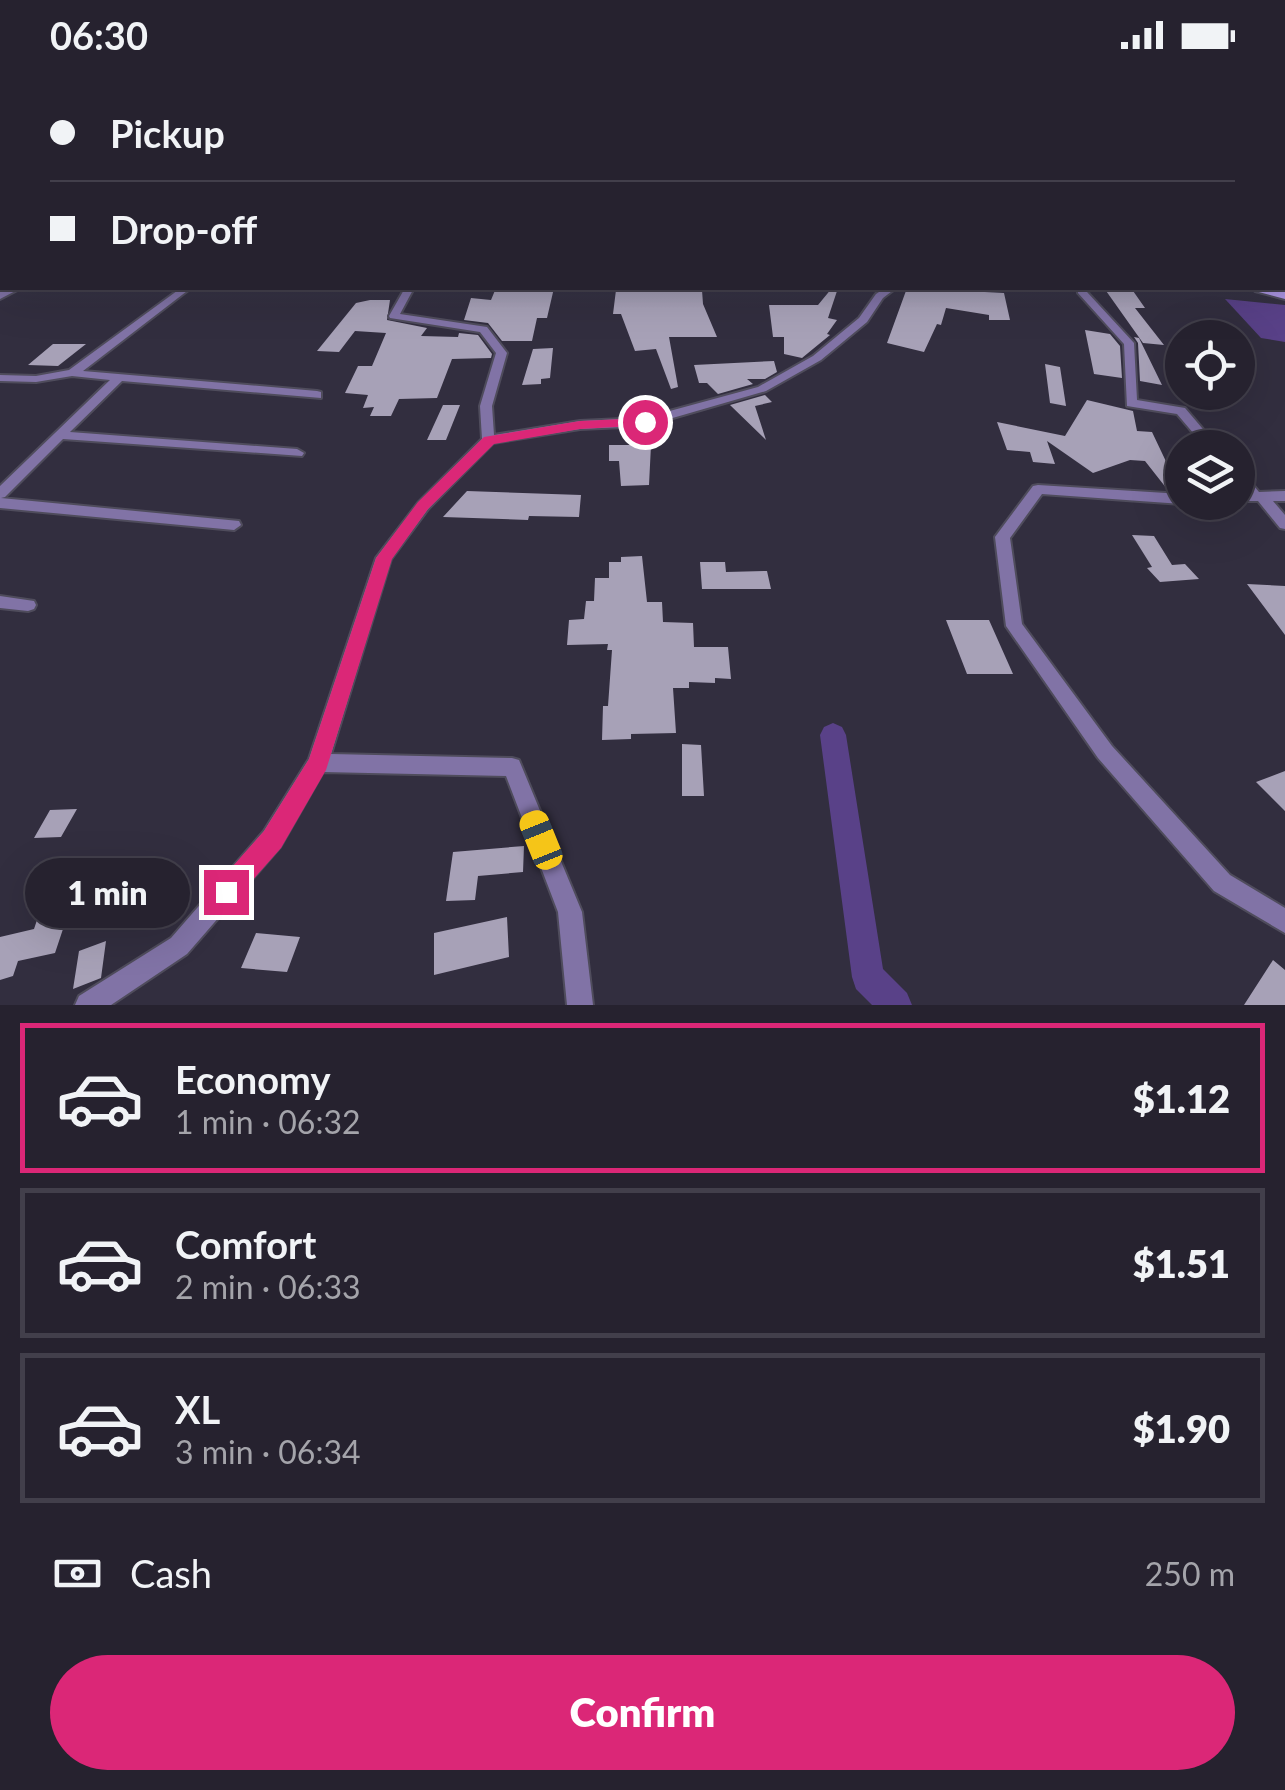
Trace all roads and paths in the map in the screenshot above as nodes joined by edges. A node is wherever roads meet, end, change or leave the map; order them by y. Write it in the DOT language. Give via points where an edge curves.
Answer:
graph roads {
  1 [pos="183,290"];
  2 [pos="408,290"];
  3 [pos="888,290"];
  4 [pos="1086,290"];
  5 [pos="72,373"];
  6 [pos="120,377"];
  7 [pos="0,378"];
  8 [pos="317,395"];
  9 [pos="1196,430"];
  10 [pos="60,436"];
  11 [pos="489,440"];
  12 [pos="297,453"];
  13 [pos="0,476"];
  14 [pos="17,477"];
  15 [pos="1255,493"];
  16 [pos="0,494"];
  17 [pos="1285,496"];
  18 [pos="1165,498"];
  19 [pos="1255,498"];
  20 [pos="1260,498"];
  21 [pos="0,503"];
  22 [pos="1285,524"];
  23 [pos="234,525"];
  24 [pos="0,602"];
  25 [pos="28,605"];
  26 [pos="318,763"];
  27 [pos="1285,921"];
  28 [pos="88,1005"];
  29 [pos="580,1005"];
  1 -- 5 [label="street"];
  2 -- 11 [label="street" via="394,316 483,329 502,354 484,401"];
  3 -- 11 [label="street" via="817,358 762,390 645,422"];
  4 -- 9 [label="street" via="1129,342 1131,402 1181,412"];
  5 -- 6 [label="street"];
  5 -- 7 [label="street"];
  6 -- 8 [label="street"];
  6 -- 10 [label="street"];
  10 -- 12 [label="street"];
  10 -- 14 [label="street"];
  11 -- 26 [label="street" via="423,506 384,558"];
  13 -- 14 [label="street"];
  14 -- 16 [label="street"];
  15 -- 20 [label="street"];
  17 -- 20 [label="street"];
  18 -- 27 [label="street" via="1038,489 1002,537 1014,626 1106,752 1222,883"];
  19 -- 20 [label="street"];
  20 -- 22 [label="street"];
  21 -- 23 [label="street"];
  24 -- 25 [label="street"];
  26 -- 28 [label="street" via="272,840 179,946"];
  26 -- 29 [label="street" via="512,767 570,912"];
}
